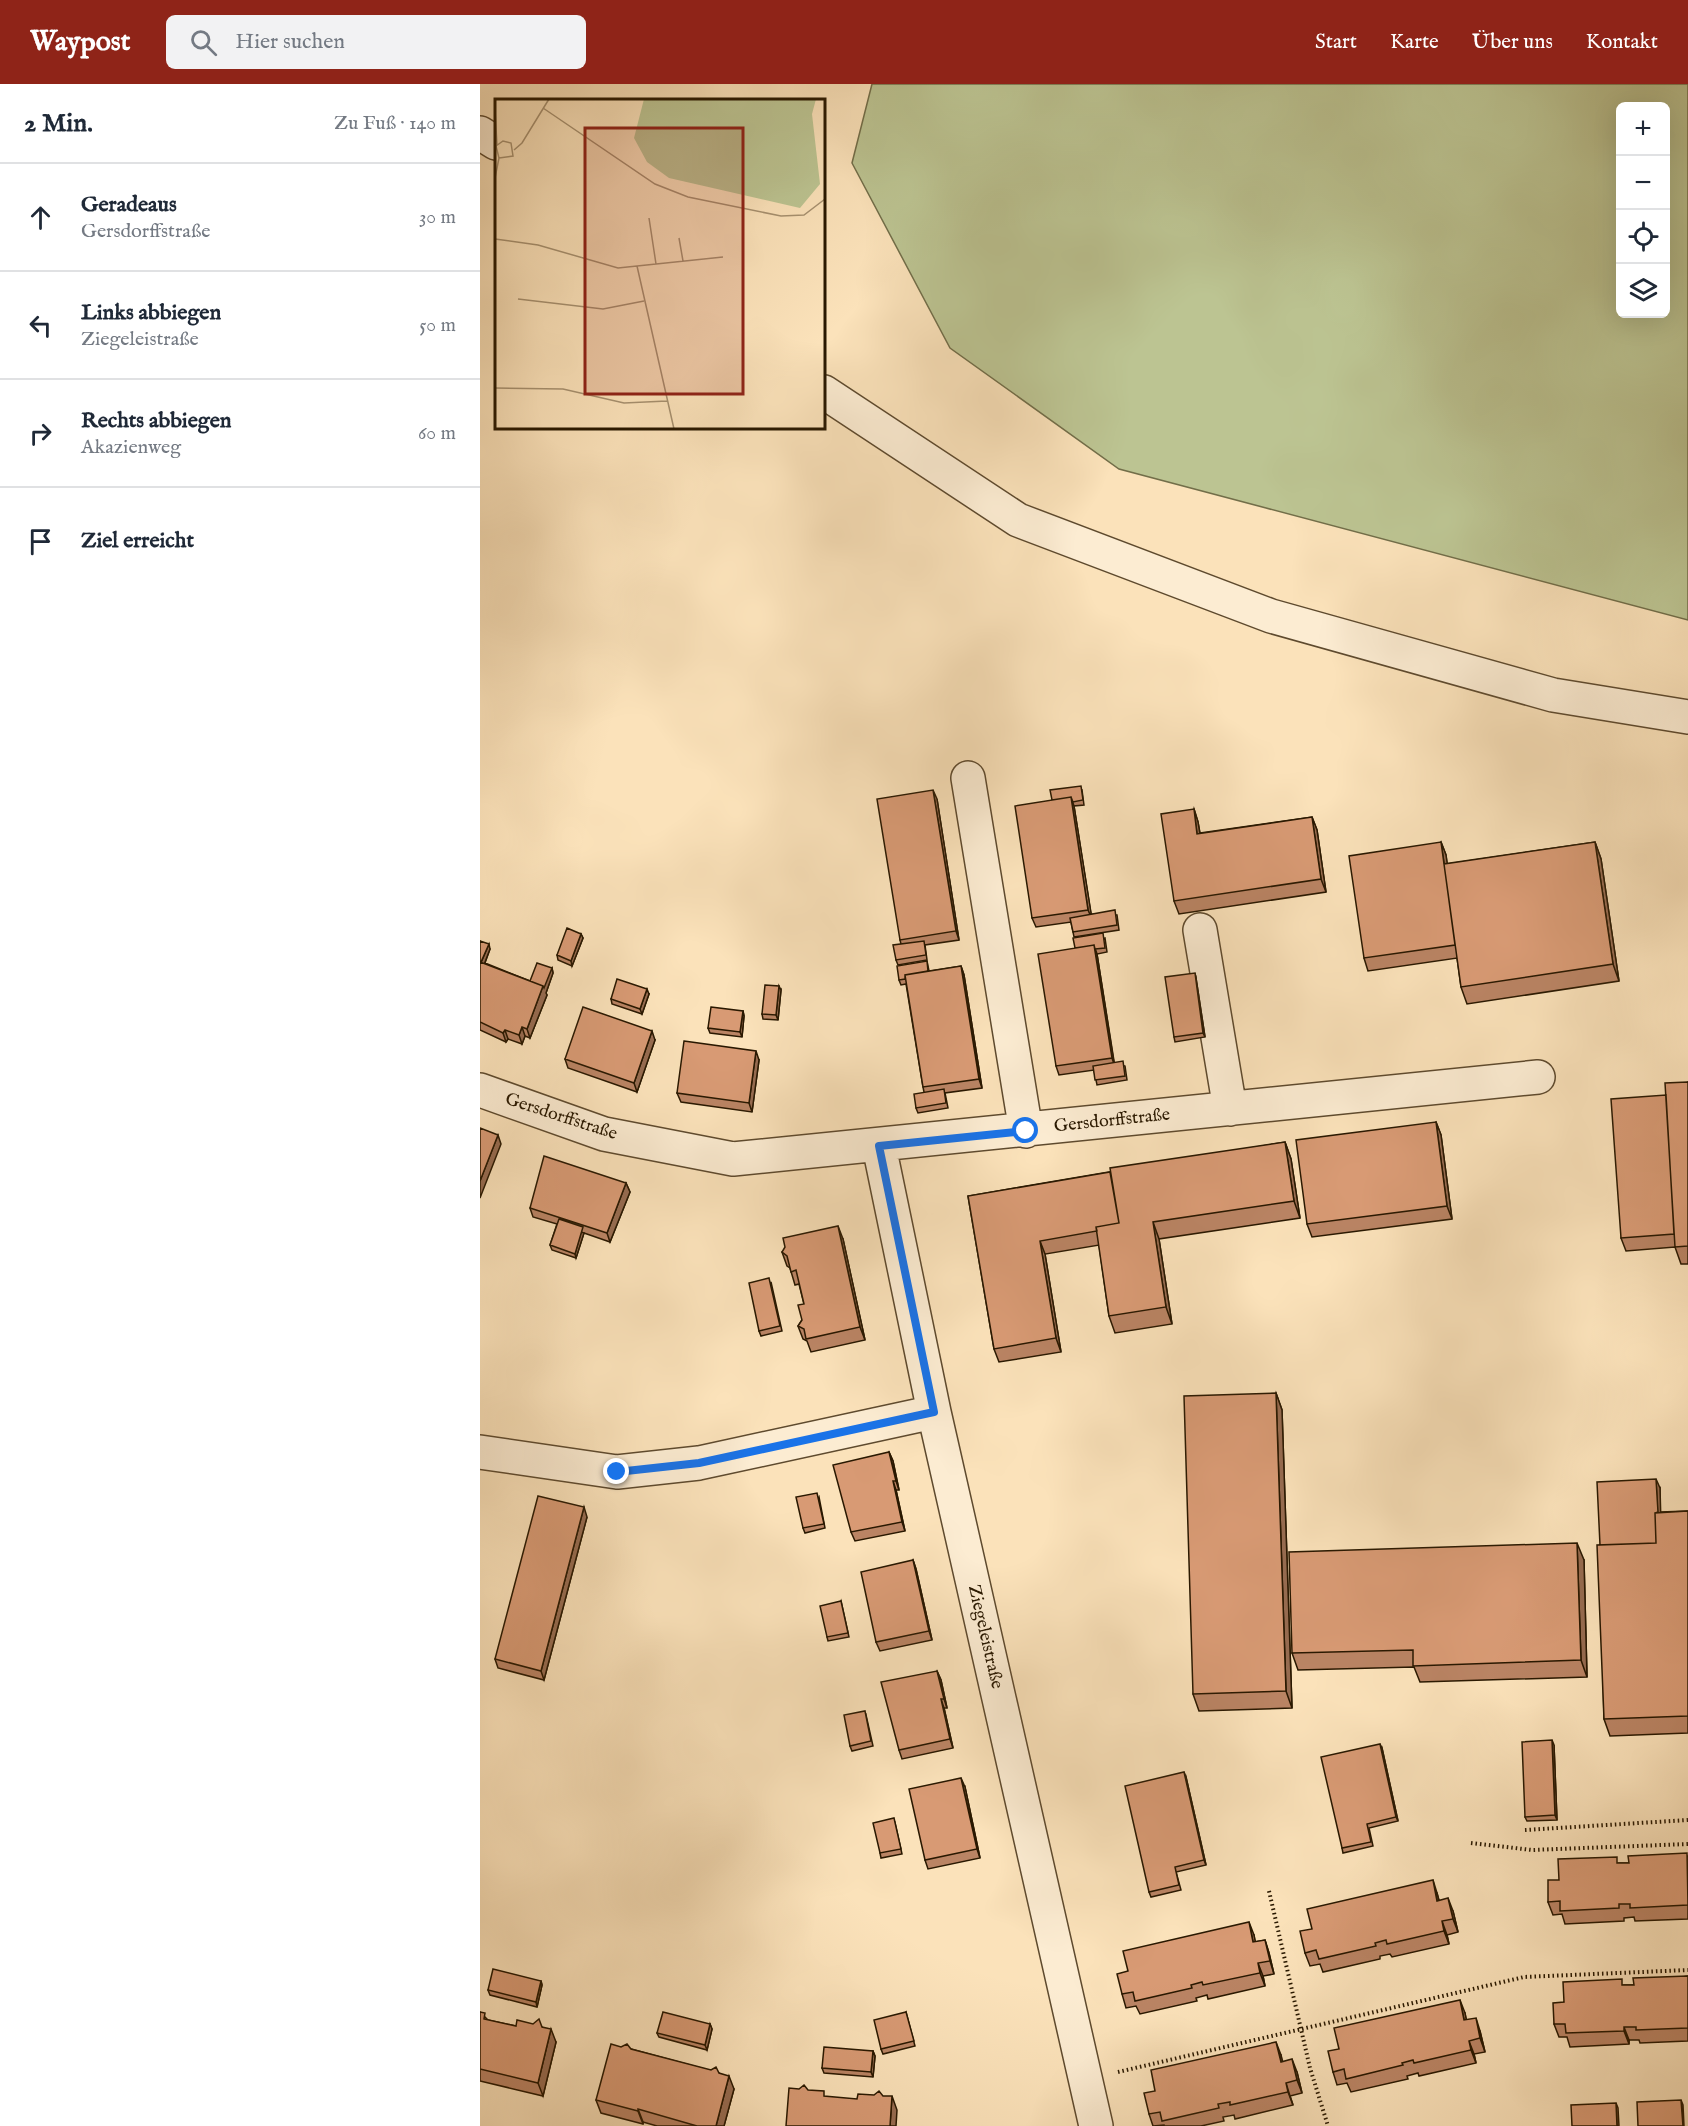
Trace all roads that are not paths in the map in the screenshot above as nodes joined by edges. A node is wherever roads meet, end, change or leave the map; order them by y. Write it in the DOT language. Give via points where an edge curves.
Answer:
graph roads {
  1 [pos="480,133"];
  2 [pos="495,142"];
  3 [pos="825,393"];
  4 [pos="1688,717"];
  5 [pos="968,778"];
  6 [pos="1200,930"];
  7 [pos="1538,1077"];
  8 [pos="480,1090"];
  9 [pos="1230,1109"];
  10 [pos="1026,1131"];
  11 [pos="879,1146"];
  12 [pos="934,1412"];
  13 [pos="480,1452"];
  14 [pos="1096,2126"];
  1 -- 2 [label="street"];
  3 -- 4 [label="street" via="1018,520 1270,616 1553,695"];
  5 -- 10 [label="street"];
  6 -- 9 [label="street"];
  7 -- 9 [label="street, Gersdorffstraße"];
  8 -- 11 [label="street, Gersdorffstraße" via="604,1134 733,1159"];
  9 -- 10 [label="street, Gersdorffstraße"];
  10 -- 11 [label="street, Gersdorffstraße"];
  11 -- 12 [label="street, Ziegeleistraße"];
  12 -- 13 [label="street" via="699,1463 617,1472"];
  12 -- 14 [label="street, Ziegeleistraße"];
}
